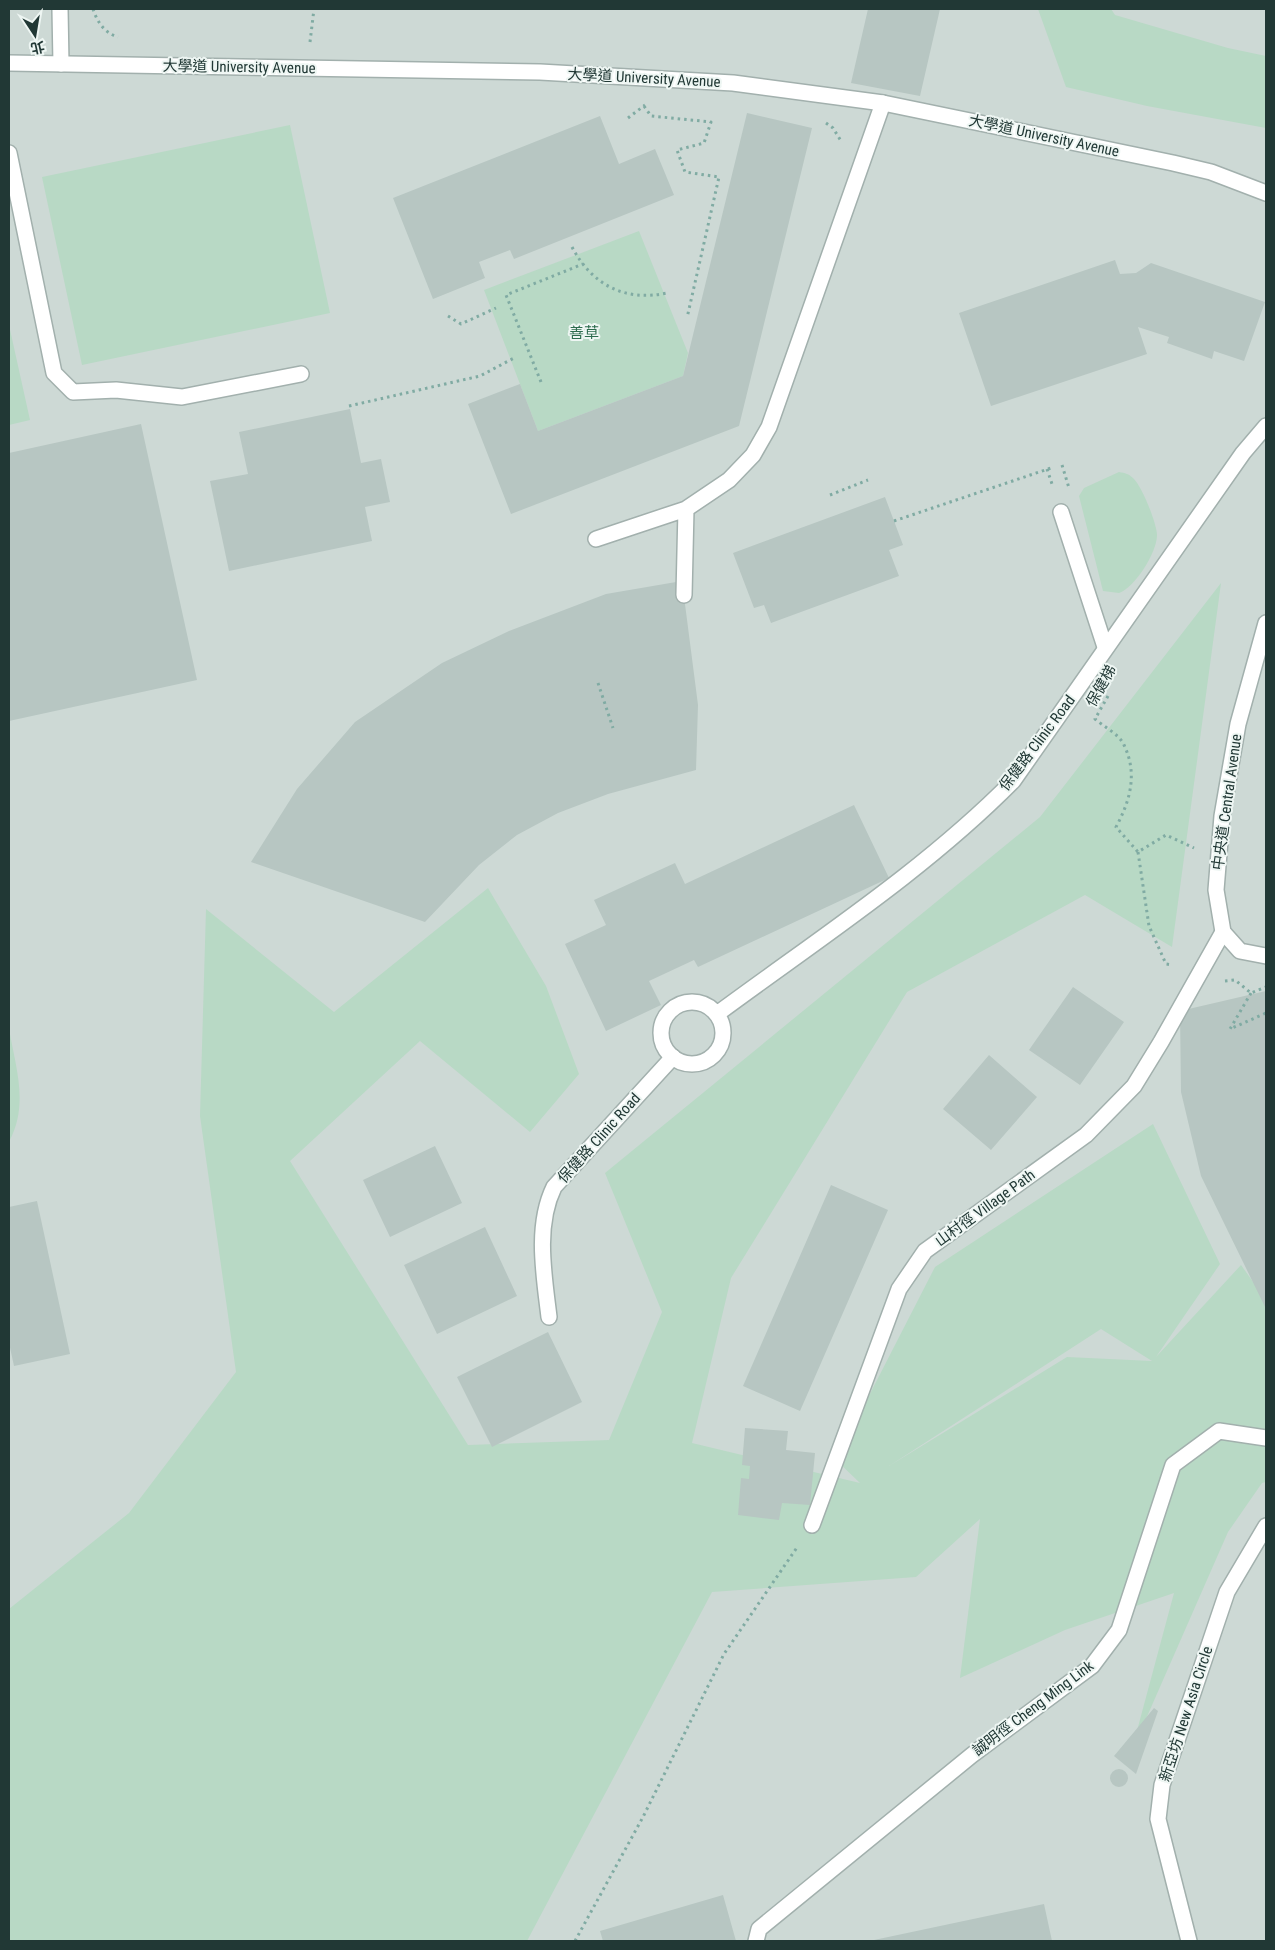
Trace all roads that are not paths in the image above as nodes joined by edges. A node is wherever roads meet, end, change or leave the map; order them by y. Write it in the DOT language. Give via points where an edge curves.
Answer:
graph roads {
  1 [pos="60,9"];
  2 [pos="9,63"];
  3 [pos="61,64"];
  4 [pos="883,103"];
  5 [pos="9,153"];
  6 [pos="1266,193"];
  7 [pos="300,374"];
  8 [pos="1266,426"];
  9 [pos="686,509"];
  10 [pos="1061,512"];
  11 [pos="596,539"];
  12 [pos="684,595"];
  13 [pos="1266,623"];
  14 [pos="1105,647"];
  15 [pos="1223,932"];
  16 [pos="1266,956"];
  17 [pos="717,1014"];
  18 [pos="673,1057"];
  19 [pos="549,1317"];
  20 [pos="1266,1438"];
  21 [pos="812,1525"];
  22 [pos="1266,1526"];
  23 [pos="756,1941"];
  24 [pos="1188,1941"];
  1 -- 3 [label="street"];
  2 -- 3 [label="street, 大學道 University Avenue"];
  3 -- 4 [label="street, 大學道 University Avenue" via="575,73 733,83"];
  4 -- 6 [label="street, 大學道 University Avenue" via="1212,172"];
  4 -- 9 [label="street" via="769,427 752,455 729,480"];
  5 -- 7 [label="street" via="54,373 73,392 116,390 182,397"];
  8 -- 14 [label="street, 保健路 Clinic Road" via="1243,453"];
  9 -- 11 [label="street"];
  9 -- 12 [label="street"];
  10 -- 14 [label="street"];
  13 -- 15 [label="street, 中央道 Central Avenue" via="1238,724 1217,859 1216,890"];
  14 -- 17 [label="street, 保健路 Clinic Road" via="1013,781 984,810 888,888"];
  15 -- 16 [label="street" via="1240,951"];
  15 -- 21 [label="street, 山村徑 Village Path" via="1134,1086 1086,1135 925,1251 899,1289"];
  17 -- 18 [label="street" via="723,1030 722,1040 710,1058 691,1063"];
  17 -- 18 [label="street" via="696,1002 686,1002 668,1012 663,1021 662,1040"];
  18 -- 19 [label="street, 保健路 Clinic Road" via="554,1187 544,1219"];
  20 -- 23 [label="street, 誠明徑 Cheng Ming Link" via="1219,1431 1173,1465 1119,1630 1092,1666 972,1754 758,1929"];
  22 -- 24 [label="street, 新亞坊 New Asia Circle" via="1227,1592 1162,1785 1158,1819"];
}
